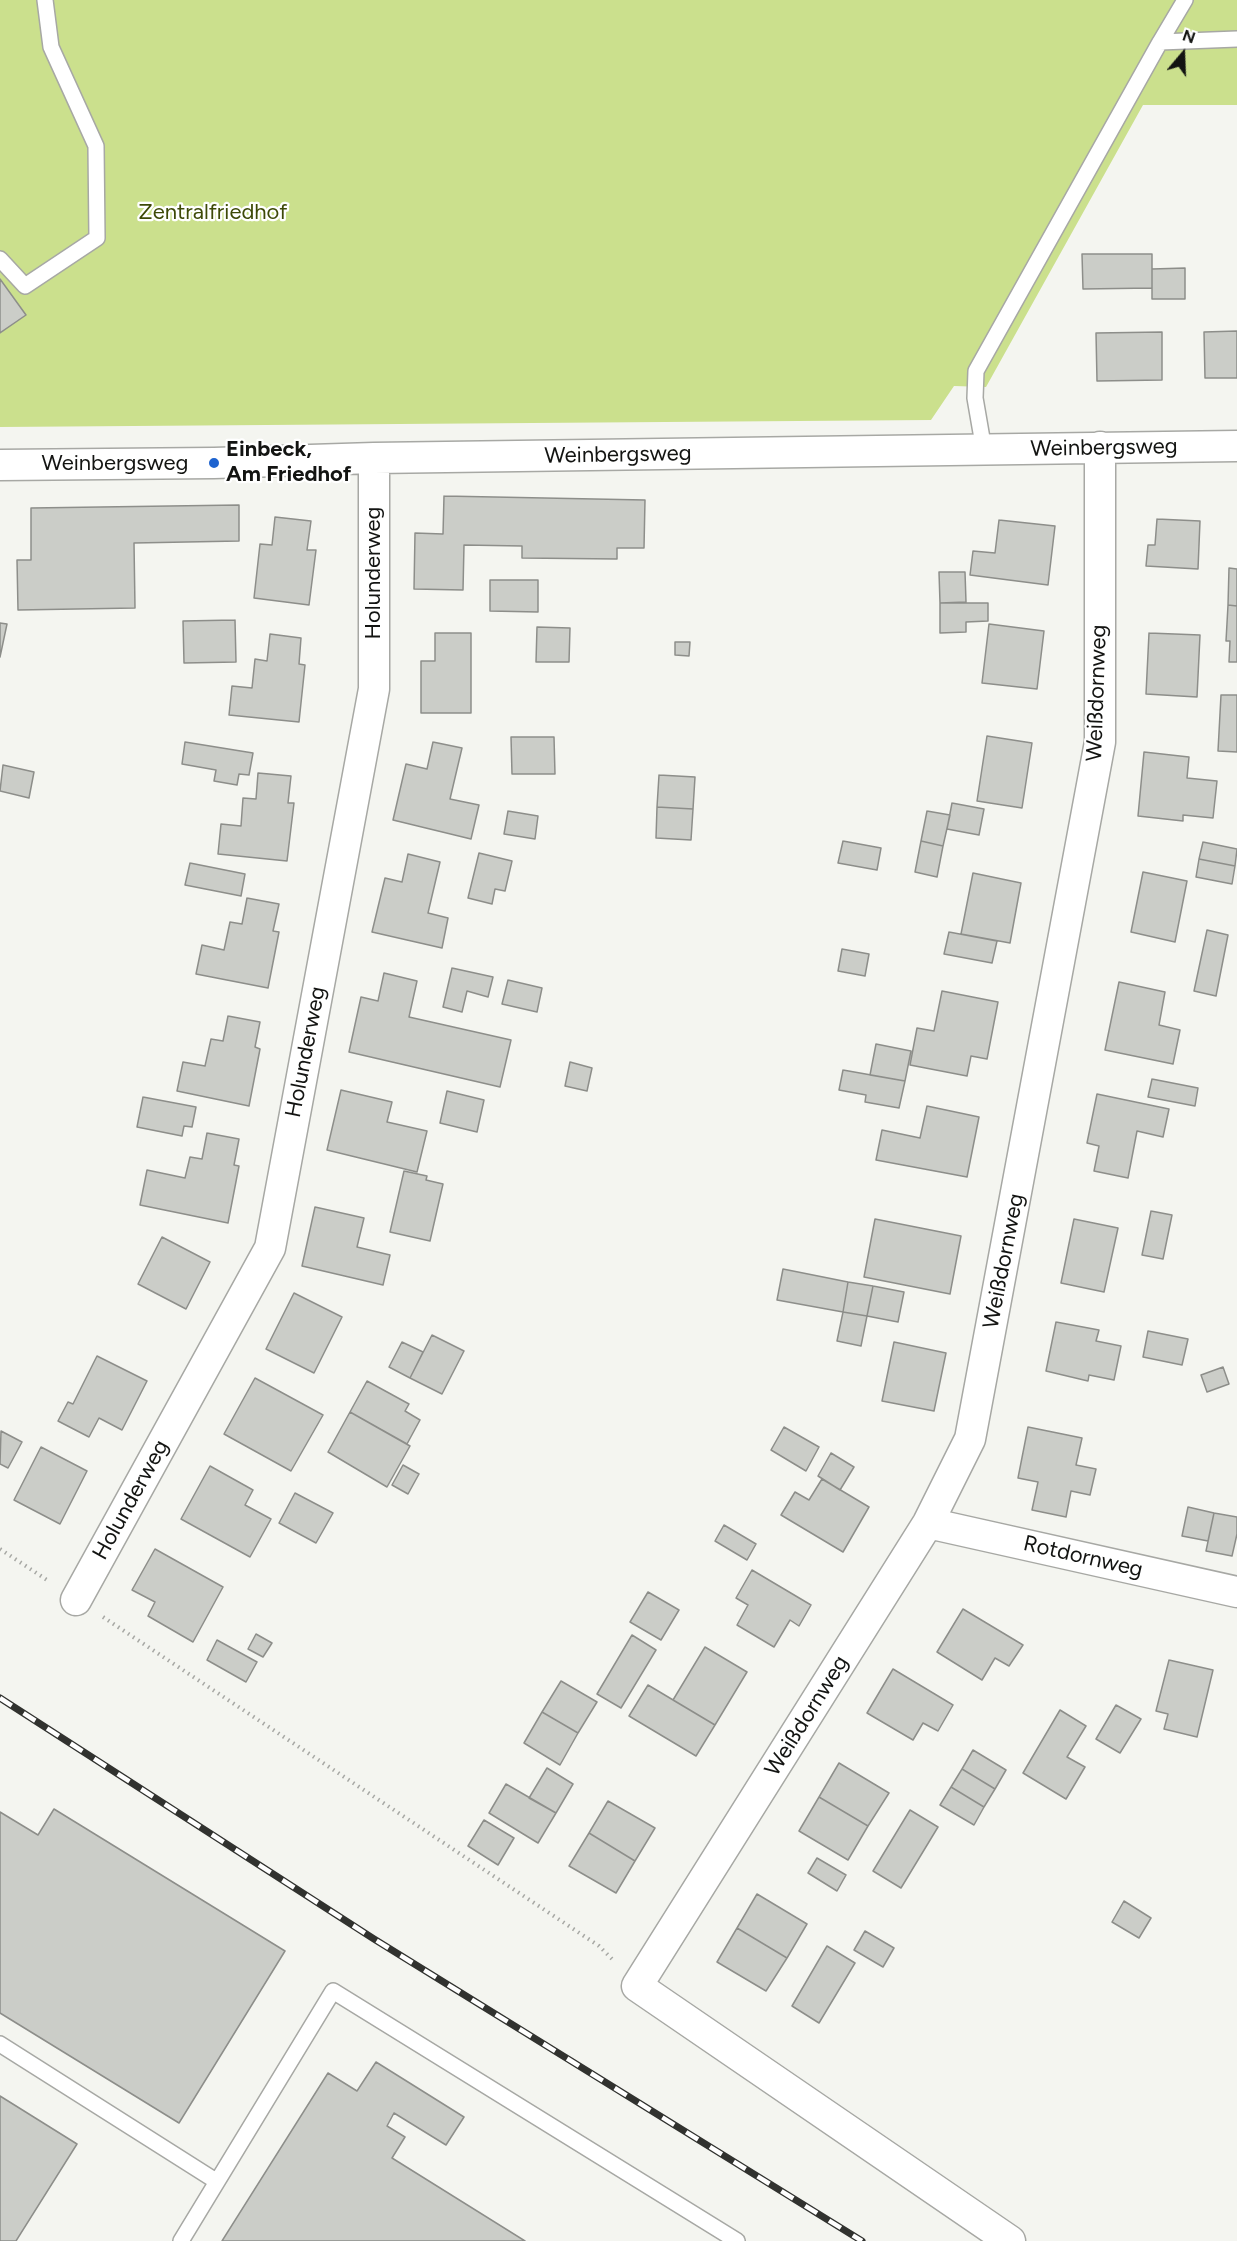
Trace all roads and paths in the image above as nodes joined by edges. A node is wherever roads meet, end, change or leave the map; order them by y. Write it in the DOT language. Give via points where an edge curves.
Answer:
graph roads {
  1 [pos="45,0"];
  2 [pos="1185,0"];
  3 [pos="1237,39"];
  4 [pos="1160,42"];
  5 [pos="0,259"];
  6 [pos="1237,446"];
  7 [pos="1100,447"];
  8 [pos="984,450"];
  9 [pos="374,459"];
  10 [pos="0,465"];
  11 [pos="928,1523"];
  12 [pos="0,1549"];
  13 [pos="1237,1592"];
  14 [pos="76,1600"];
  15 [pos="637,1986"];
  16 [pos="0,2044"];
  17 [pos="216,2181"];
  18 [pos="181,2241"];
  19 [pos="737,2241"];
  20 [pos="1010,2241"];
  1 -- 5 [label="lane" via="51,47 96,146 97,238 26,286"];
  2 -- 4 [label="lane"];
  3 -- 4 [label="lane"];
  4 -- 8 [label="lane" via="976,371 975,398"];
  6 -- 7 [label="street, Weinbergsweg"];
  7 -- 8 [label="street, Weinbergsweg"];
  7 -- 11 [label="street, Weißdornweg" via="1100,742 970,1439"];
  8 -- 9 [label="street, Weinbergsweg"];
  9 -- 10 [label="street, Weinbergsweg"];
  9 -- 14 [label="street, Holunderweg" via="374,688 270,1248"];
  11 -- 13 [label="street, Rotdornweg"];
  11 -- 15 [label="street, Weißdornweg"];
  12 -- 14 [label="path"];
  14 -- 15 [label="path" via="599,1946"];
  15 -- 20 [label="street"];
  16 -- 17 [label="lane"];
  17 -- 18 [label="lane"];
  17 -- 19 [label="lane" via="333,1991"];
}
